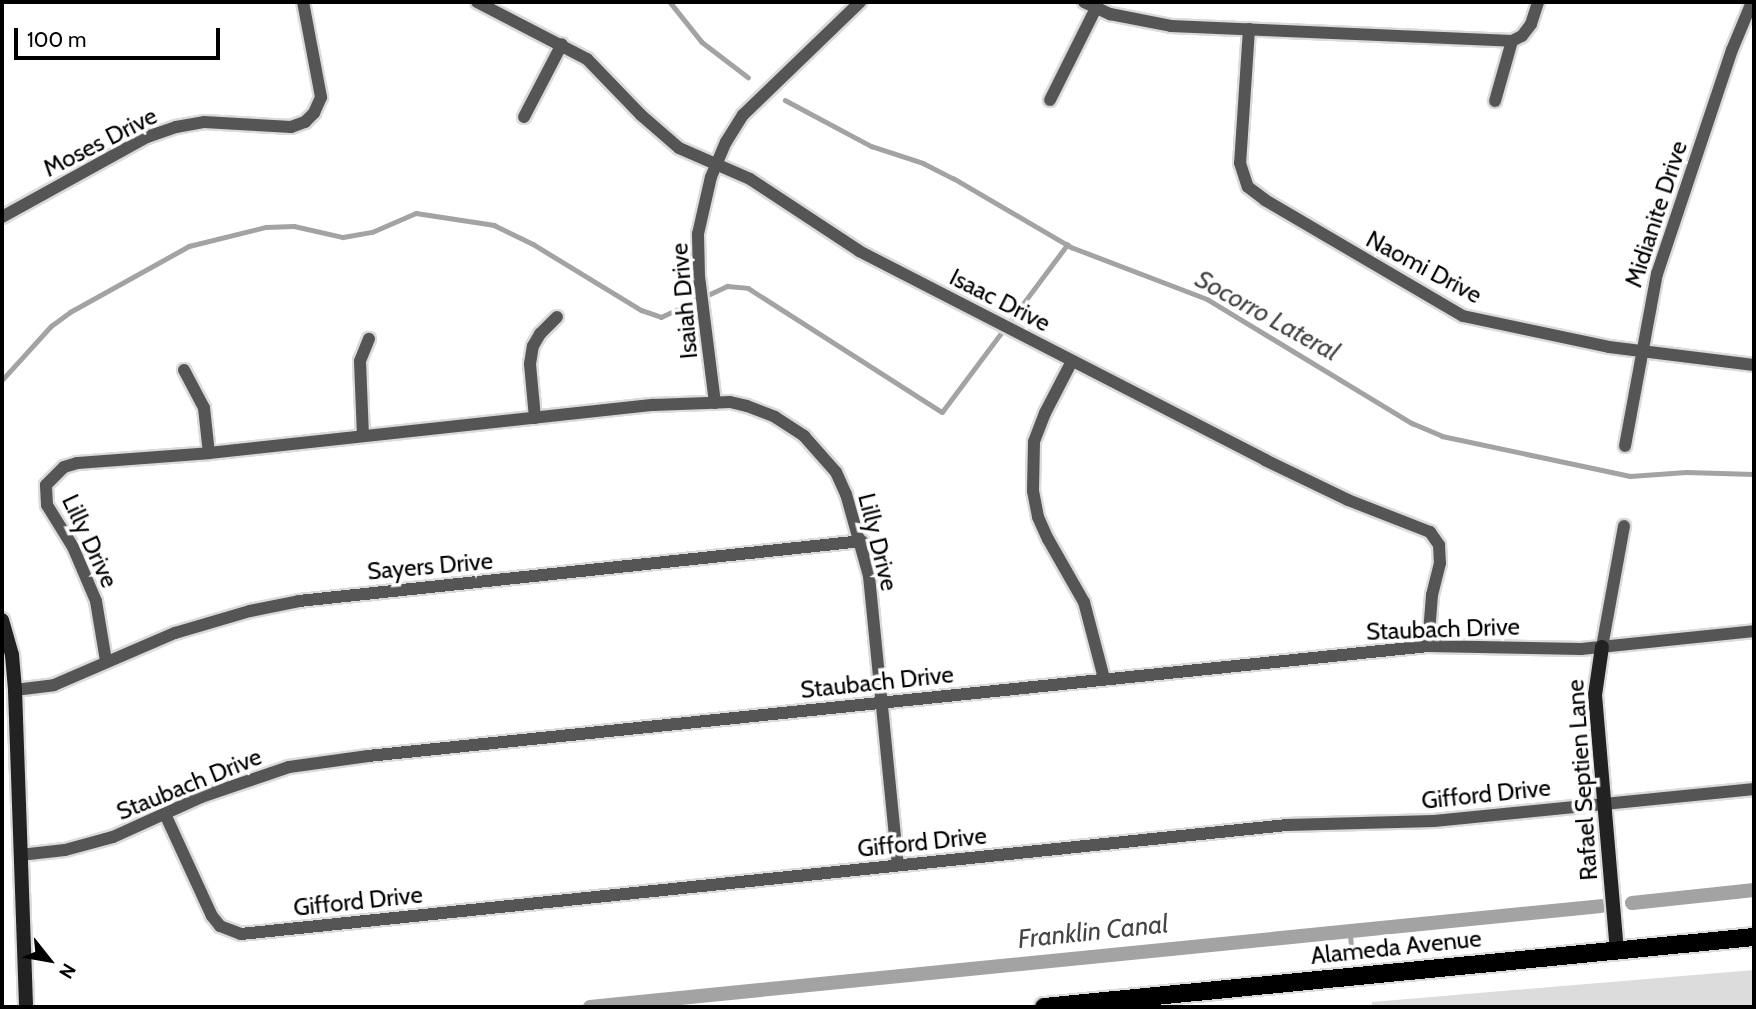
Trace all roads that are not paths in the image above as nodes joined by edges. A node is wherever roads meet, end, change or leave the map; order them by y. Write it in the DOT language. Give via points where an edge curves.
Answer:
graph roads {
  1 [pos="303,2"];
  2 [pos="477,2"];
  3 [pos="860,2"];
  4 [pos="1084,2"];
  5 [pos="1538,2"];
  6 [pos="1752,2"];
  7 [pos="1096,8"];
  8 [pos="1249,29"];
  9 [pos="1512,41"];
  10 [pos="562,44"];
  11 [pos="1049,100"];
  12 [pos="1495,101"];
  13 [pos="524,117"];
  14 [pos="716,165"];
  15 [pos="2,217"];
  16 [pos="557,317"];
  17 [pos="369,339"];
  18 [pos="1642,352"];
  19 [pos="1072,361"];
  20 [pos="1754,365"];
  21 [pos="184,370"];
  22 [pos="715,403"];
  23 [pos="535,418"];
  24 [pos="363,436"];
  25 [pos="1625,446"];
  26 [pos="209,453"];
  27 [pos="1624,526"];
  28 [pos="862,541"];
  29 [pos="2,620"];
  30 [pos="1754,631"];
  31 [pos="1429,646"];
  32 [pos="1602,647"];
  33 [pos="106,661"];
  34 [pos="1104,678"];
  35 [pos="15,690"];
  36 [pos="883,703"];
  37 [pos="1754,789"];
  38 [pos="1603,805"];
  39 [pos="165,814"];
  40 [pos="20,855"];
  41 [pos="898,865"];
  42 [pos="1754,937"];
  43 [pos="1616,950"];
  44 [pos="26,1007"];
  45 [pos="1044,1007"];
  1 -- 15 [label="street, Moses Drive" via="321,97 305,122 291,127 204,122 176,127 147,137"];
  2 -- 10 [label="street, Isaac Drive"];
  3 -- 14 [label="street, Isaiah Drive" via="743,115"];
  4 -- 7 [label="street"];
  5 -- 9 [label="street" via="1531,24"];
  6 -- 18 [label="street, Midianite Drive" via="1657,274"];
  7 -- 8 [label="street" via="1171,26"];
  7 -- 11 [label="street"];
  8 -- 9 [label="street"];
  8 -- 18 [label="street, Naomi Drive" via="1240,163 1254,192 1463,316"];
  9 -- 12 [label="street"];
  10 -- 13 [label="street"];
  10 -- 14 [label="street, Isaac Drive" via="587,59 663,136"];
  14 -- 19 [label="street, Isaac Drive" via="750,179 837,239"];
  14 -- 22 [label="street, Isaiah Drive" via="698,234"];
  16 -- 23 [label="street" via="533,346"];
  17 -- 24 [label="street" via="360,361"];
  18 -- 20 [label="street, Naomi Drive"];
  18 -- 25 [label="street, Midianite Drive"];
  19 -- 31 [label="street, Isaac Drive" via="1348,500 1430,532 1439,545 1440,563 1432,595"];
  19 -- 34 [label="street" via="1037,434 1031,462 1033,491 1048,539 1084,602"];
  21 -- 26 [label="street" via="204,408"];
  22 -- 23 [label="street, Lilly Drive" via="684,402"];
  22 -- 28 [label="street, Lilly Drive" via="747,406 775,416 804,436 836,472"];
  23 -- 24 [label="street, Lilly Drive"];
  24 -- 26 [label="street, Lilly Drive"];
  26 -- 33 [label="street, Lilly Drive" via="77,463 55,472 46,485 47,505 73,547 96,601"];
  27 -- 32 [label="street, Rafael Septien Lane"];
  28 -- 33 [label="street, Sayers Drive" via="299,601 175,633"];
  28 -- 36 [label="street, Lilly Drive"];
  29 -- 35 [label="street"];
  30 -- 32 [label="street, Staubach Drive"];
  31 -- 32 [label="street, Staubach Drive"];
  31 -- 34 [label="street, Staubach Drive"];
  32 -- 38 [label="street, Rafael Septien Lane" via="1594,695"];
  33 -- 35 [label="street, Sayers Drive" via="60,683"];
  34 -- 36 [label="street, Staubach Drive"];
  35 -- 40 [label="street"];
  36 -- 39 [label="street, Staubach Drive" via="289,767"];
  36 -- 41 [label="street, Lilly Drive"];
  37 -- 38 [label="street, Gifford Drive"];
  38 -- 41 [label="street, Gifford Drive" via="1413,823 1287,825"];
  38 -- 43 [label="street, Rafael Septien Lane"];
  39 -- 40 [label="street, Staubach Drive" via="113,837"];
  39 -- 41 [label="street, Gifford Drive" via="212,916 220,926 241,934"];
  40 -- 44 [label="street"];
  42 -- 43 [label="main road, Alameda Avenue"];
  43 -- 45 [label="main road, Alameda Avenue"];
}
